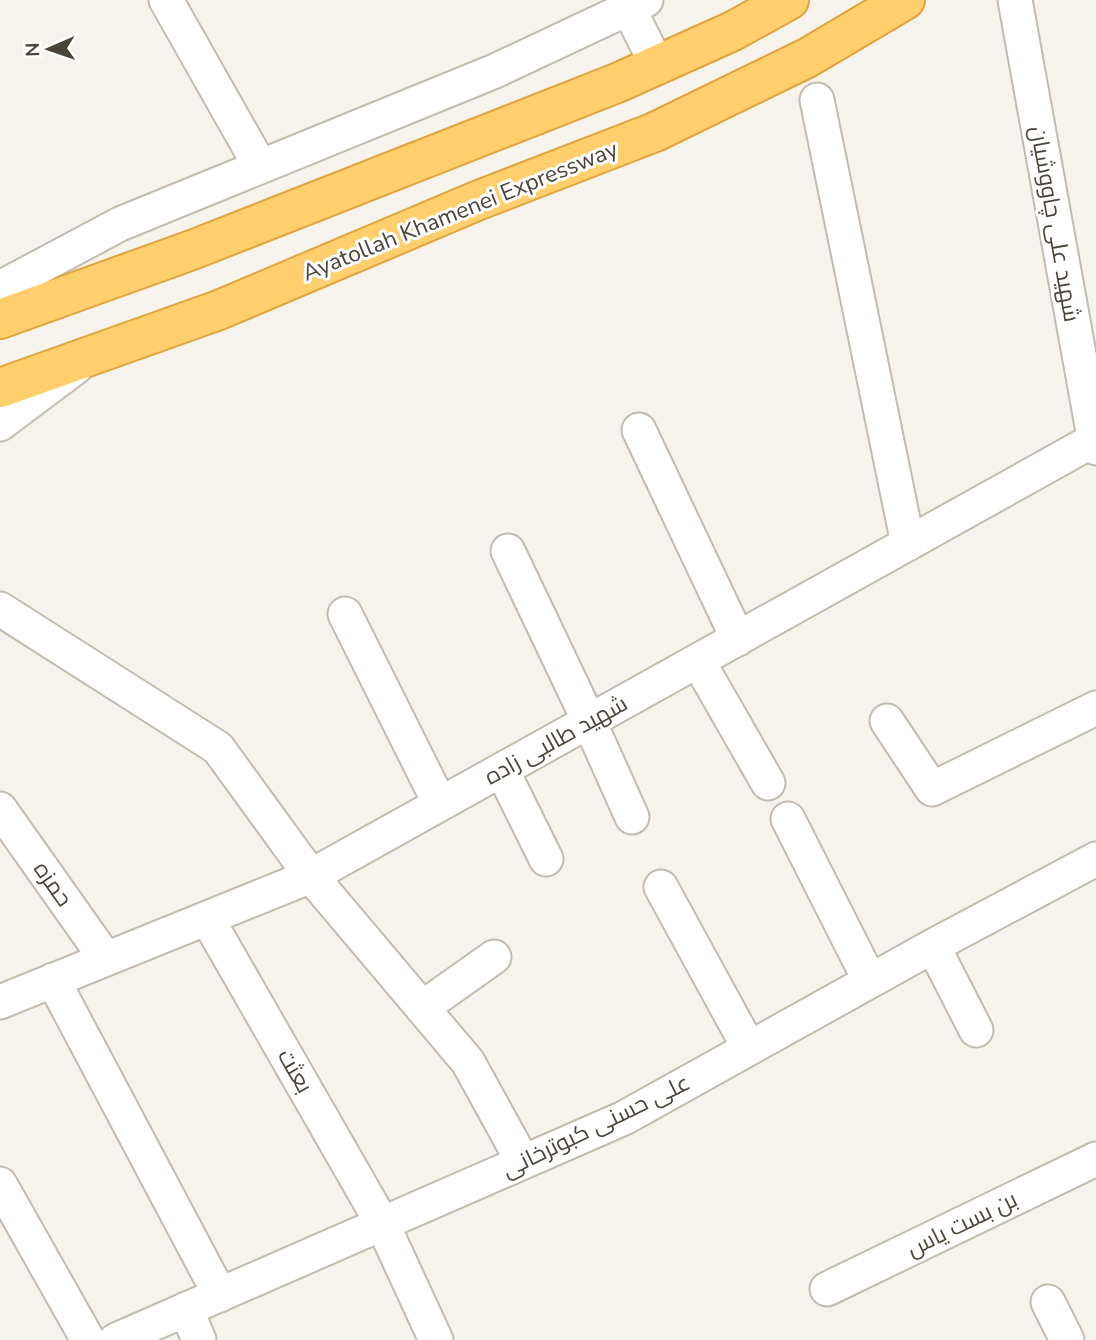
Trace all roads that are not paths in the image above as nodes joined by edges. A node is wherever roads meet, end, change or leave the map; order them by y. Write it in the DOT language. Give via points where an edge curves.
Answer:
graph roads {
  1 [pos="166,0"];
  2 [pos="789,0"];
  3 [pos="905,0"];
  4 [pos="1015,0"];
  5 [pos="638,5"];
  6 [pos="657,65"];
  7 [pos="817,100"];
  8 [pos="260,166"];
  9 [pos="120,223"];
  10 [pos="0,288"];
  11 [pos="36,306"];
  12 [pos="0,319"];
  13 [pos="94,353"];
  14 [pos="0,388"];
  15 [pos="0,424"];
  16 [pos="639,429"];
  17 [pos="1095,444"];
  18 [pos="908,544"];
  19 [pos="508,551"];
  20 [pos="0,609"];
  21 [pos="345,614"];
  22 [pos="738,639"];
  23 [pos="698,661"];
  24 [pos="1096,708"];
  25 [pos="589,721"];
  26 [pos="887,721"];
  27 [pos="502,770"];
  28 [pos="768,783"];
  29 [pos="440,804"];
  30 [pos="0,809"];
  31 [pos="632,817"];
  32 [pos="788,820"];
  33 [pos="546,859"];
  34 [pos="1096,859"];
  35 [pos="311,876"];
  36 [pos="662,887"];
  37 [pos="207,918"];
  38 [pos="933,946"];
  39 [pos="494,957"];
  40 [pos="106,959"];
  41 [pos="53,980"];
  42 [pos="870,981"];
  43 [pos="0,1002"];
  44 [pos="422,1008"];
  45 [pos="976,1030"];
  46 [pos="749,1048"];
  47 [pos="1096,1159"];
  48 [pos="523,1162"];
  49 [pos="0,1184"];
  50 [pos="382,1223"];
  51 [pos="827,1289"];
  52 [pos="220,1295"];
  53 [pos="1048,1302"];
  54 [pos="186,1310"];
  55 [pos="88,1340"];
  56 [pos="116,1340"];
  57 [pos="199,1340"];
  58 [pos="436,1340"];
  59 [pos="1067,1340"];
  1 -- 8 [label="street"];
  2 -- 6 [label="highway"];
  3 -- 13 [label="highway, Ayatollah Khamenei Expressway" via="807,58 656,132 479,200 219,310"];
  4 -- 17 [label="street, شهید علی چاووشیان"];
  5 -- 6 [label="street"];
  5 -- 8 [label="street" via="495,71"];
  6 -- 11 [label="highway" via="192,250"];
  7 -- 18 [label="street"];
  8 -- 9 [label="street"];
  9 -- 10 [label="street"];
  9 -- 11 [label="street"];
  11 -- 12 [label="highway"];
  13 -- 14 [label="highway, Ayatollah Khamenei Expressway"];
  13 -- 15 [label="street"];
  16 -- 22 [label="street"];
  17 -- 18 [label="street, شهید طالبی زاده"];
  18 -- 22 [label="street, شهید طالبی زاده"];
  19 -- 25 [label="street"];
  20 -- 35 [label="street" via="218,748"];
  21 -- 29 [label="street"];
  22 -- 23 [label="street, شهید طالبی زاده"];
  23 -- 25 [label="street, شهید طالبی زاده"];
  23 -- 28 [label="street"];
  24 -- 26 [label="street" via="932,789"];
  25 -- 27 [label="street, شهید طالبی زاده"];
  25 -- 31 [label="street"];
  27 -- 29 [label="street, شهید طالبی زاده"];
  27 -- 33 [label="street"];
  29 -- 35 [label="street, شهید طالبی زاده"];
  30 -- 40 [label="street, حمزه"];
  32 -- 42 [label="street"];
  34 -- 38 [label="street, علی حسنی کبوترخانی"];
  35 -- 37 [label="street, شهید طالبی زاده"];
  35 -- 44 [label="street"];
  36 -- 46 [label="street"];
  37 -- 40 [label="street, شهید طالبی زاده"];
  37 -- 50 [label="street, بعثت"];
  38 -- 42 [label="street, علی حسنی کبوترخانی"];
  38 -- 45 [label="street"];
  39 -- 44 [label="street"];
  40 -- 41 [label="street, شهید طالبی زاده"];
  41 -- 43 [label="street, شهید طالبی زاده"];
  41 -- 52 [label="street"];
  42 -- 46 [label="street, علی حسنی کبوترخانی"];
  44 -- 48 [label="street" via="468,1062"];
  46 -- 48 [label="street, علی حسنی کبوترخانی" via="624,1118"];
  47 -- 51 [label="street, بن بست یاس"];
  48 -- 50 [label="street, علی حسنی کبوترخانی"];
  49 -- 55 [label="street"];
  50 -- 52 [label="street, علی حسنی کبوترخانی"];
  50 -- 58 [label="street, بعثت"];
  52 -- 54 [label="street, علی حسنی کبوترخانی"];
  53 -- 59 [label="street"];
  54 -- 56 [label="street, علی حسنی کبوترخانی"];
  54 -- 57 [label="street"];
}
